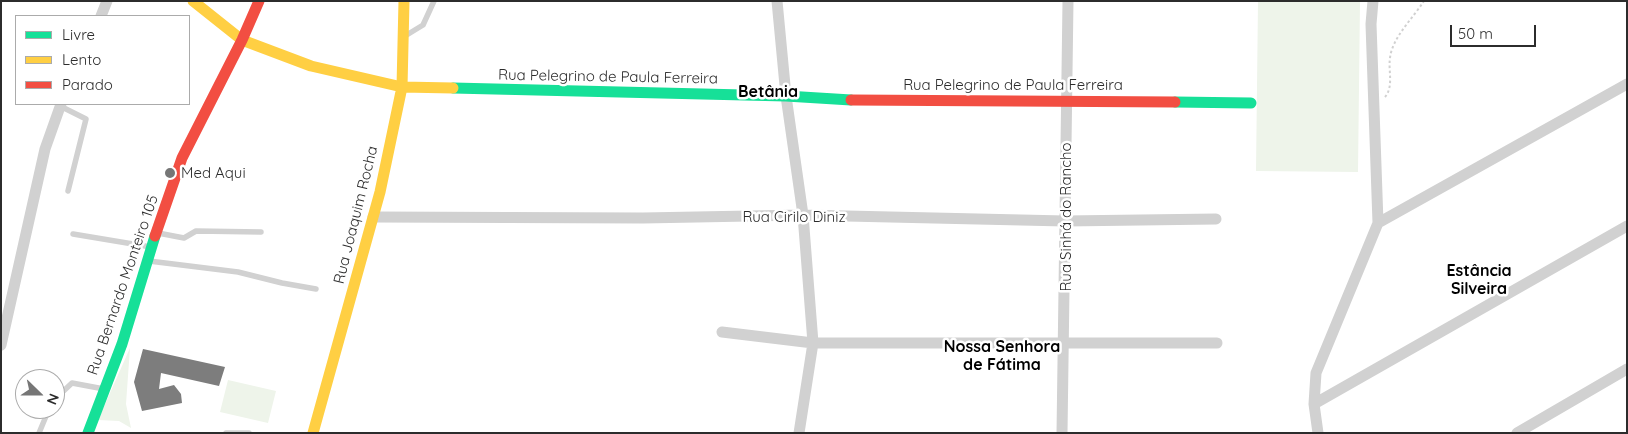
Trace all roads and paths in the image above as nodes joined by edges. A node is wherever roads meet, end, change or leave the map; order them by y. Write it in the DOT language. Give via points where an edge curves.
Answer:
graph roads {
  1 [pos="107,1"];
  2 [pos="193,1"];
  3 [pos="259,1"];
  4 [pos="404,1"];
  5 [pos="434,1"];
  6 [pos="777,1"];
  7 [pos="1068,1"];
  8 [pos="1373,1"];
  9 [pos="1424,1"];
  10 [pos="101,15"];
  11 [pos="404,37"];
  12 [pos="242,40"];
  13 [pos="1627,84"];
  14 [pos="402,87"];
  15 [pos="786,96"];
  16 [pos="1067,100"];
  17 [pos="1251,103"];
  18 [pos="1374,104"];
  19 [pos="61,105"];
  20 [pos="68,191"];
  21 [pos="803,216"];
  22 [pos="373,217"];
  23 [pos="1216,219"];
  24 [pos="1066,221"];
  25 [pos="1378,223"];
  26 [pos="1627,226"];
  27 [pos="156,232"];
  28 [pos="260,232"];
  29 [pos="72,234"];
  30 [pos="151,247"];
  31 [pos="146,260"];
  32 [pos="316,289"];
  33 [pos="722,332"];
  34 [pos="813,342"];
  35 [pos="1065,342"];
  36 [pos="1217,343"];
  37 [pos="1,345"];
  38 [pos="1627,369"];
  39 [pos="65,387"];
  40 [pos="104,389"];
  41 [pos="1314,404"];
  42 [pos="45,419"];
  43 [pos="39,433"];
  44 [pos="88,433"];
  45 [pos="226,433"];
  46 [pos="249,433"];
  47 [pos="313,433"];
  48 [pos="799,433"];
  49 [pos="1062,433"];
  50 [pos="1318,433"];
  51 [pos="1517,433"];
  1 -- 10 [label="street"];
  2 -- 12 [label="street, Rua Pelegrino de Paula Ferreira"];
  3 -- 12 [label="street, Rua Bernardo Monteiro 105"];
  4 -- 11 [label="street, Rua Joaquim Rocha"];
  5 -- 11 [label="lane" via="423,25"];
  6 -- 15 [label="street"];
  7 -- 16 [label="street, Rua Sinhá do Rancho"];
  8 -- 18 [label="street"];
  9 -- 18 [label="path" via="1396,39 1390,59 1388,93"];
  11 -- 14 [label="street, Rua Joaquim Rocha"];
  12 -- 14 [label="street, Rua Pelegrino de Paula Ferreira" via="311,66"];
  12 -- 27 [label="street, Rua Bernardo Monteiro 105" via="182,158"];
  13 -- 25 [label="street"];
  14 -- 15 [label="street, Rua Pelegrino de Paula Ferreira"];
  14 -- 22 [label="street, Rua Joaquim Rocha"];
  15 -- 16 [label="street, Rua Pelegrino de Paula Ferreira" via="839,100"];
  15 -- 21 [label="street"];
  16 -- 17 [label="street, Rua Pelegrino de Paula Ferreira"];
  16 -- 24 [label="street, Rua Sinhá do Rancho"];
  18 -- 25 [label="street"];
  19 -- 20 [label="lane" via="86,119"];
  19 -- 37 [label="street" via="45,150"];
  21 -- 22 [label="street, Rua Cirilo Diniz"];
  21 -- 24 [label="street, Rua Cirilo Diniz"];
  21 -- 34 [label="street"];
  22 -- 47 [label="street, Rua Joaquim Rocha"];
  23 -- 24 [label="street, Rua Cirilo Diniz"];
  24 -- 35 [label="street, Rua Sinhá do Rancho"];
  25 -- 41 [label="street" via="1316,373"];
  26 -- 41 [label="street"];
  27 -- 28 [label="lane" via="184,238 196,231"];
  27 -- 30 [label="street, Rua Bernardo Monteiro 105"];
  29 -- 30 [label="lane"];
  30 -- 31 [label="street, Rua Bernardo Monteiro 105"];
  31 -- 32 [label="lane" via="238,272"];
  31 -- 40 [label="street, Rua Bernardo Monteiro 105" via="122,344"];
  33 -- 34 [label="street"];
  34 -- 35 [label="street"];
  34 -- 48 [label="street"];
  35 -- 36 [label="street"];
  35 -- 49 [label="street, Rua Sinhá do Rancho"];
  38 -- 51 [label="street"];
  39 -- 40 [label="lane" via="72,383"];
  40 -- 44 [label="street, Rua Bernardo Monteiro 105"];
  41 -- 50 [label="street"];
  42 -- 43 [label="lane"];
  45 -- 46 [label="lane"];
}
